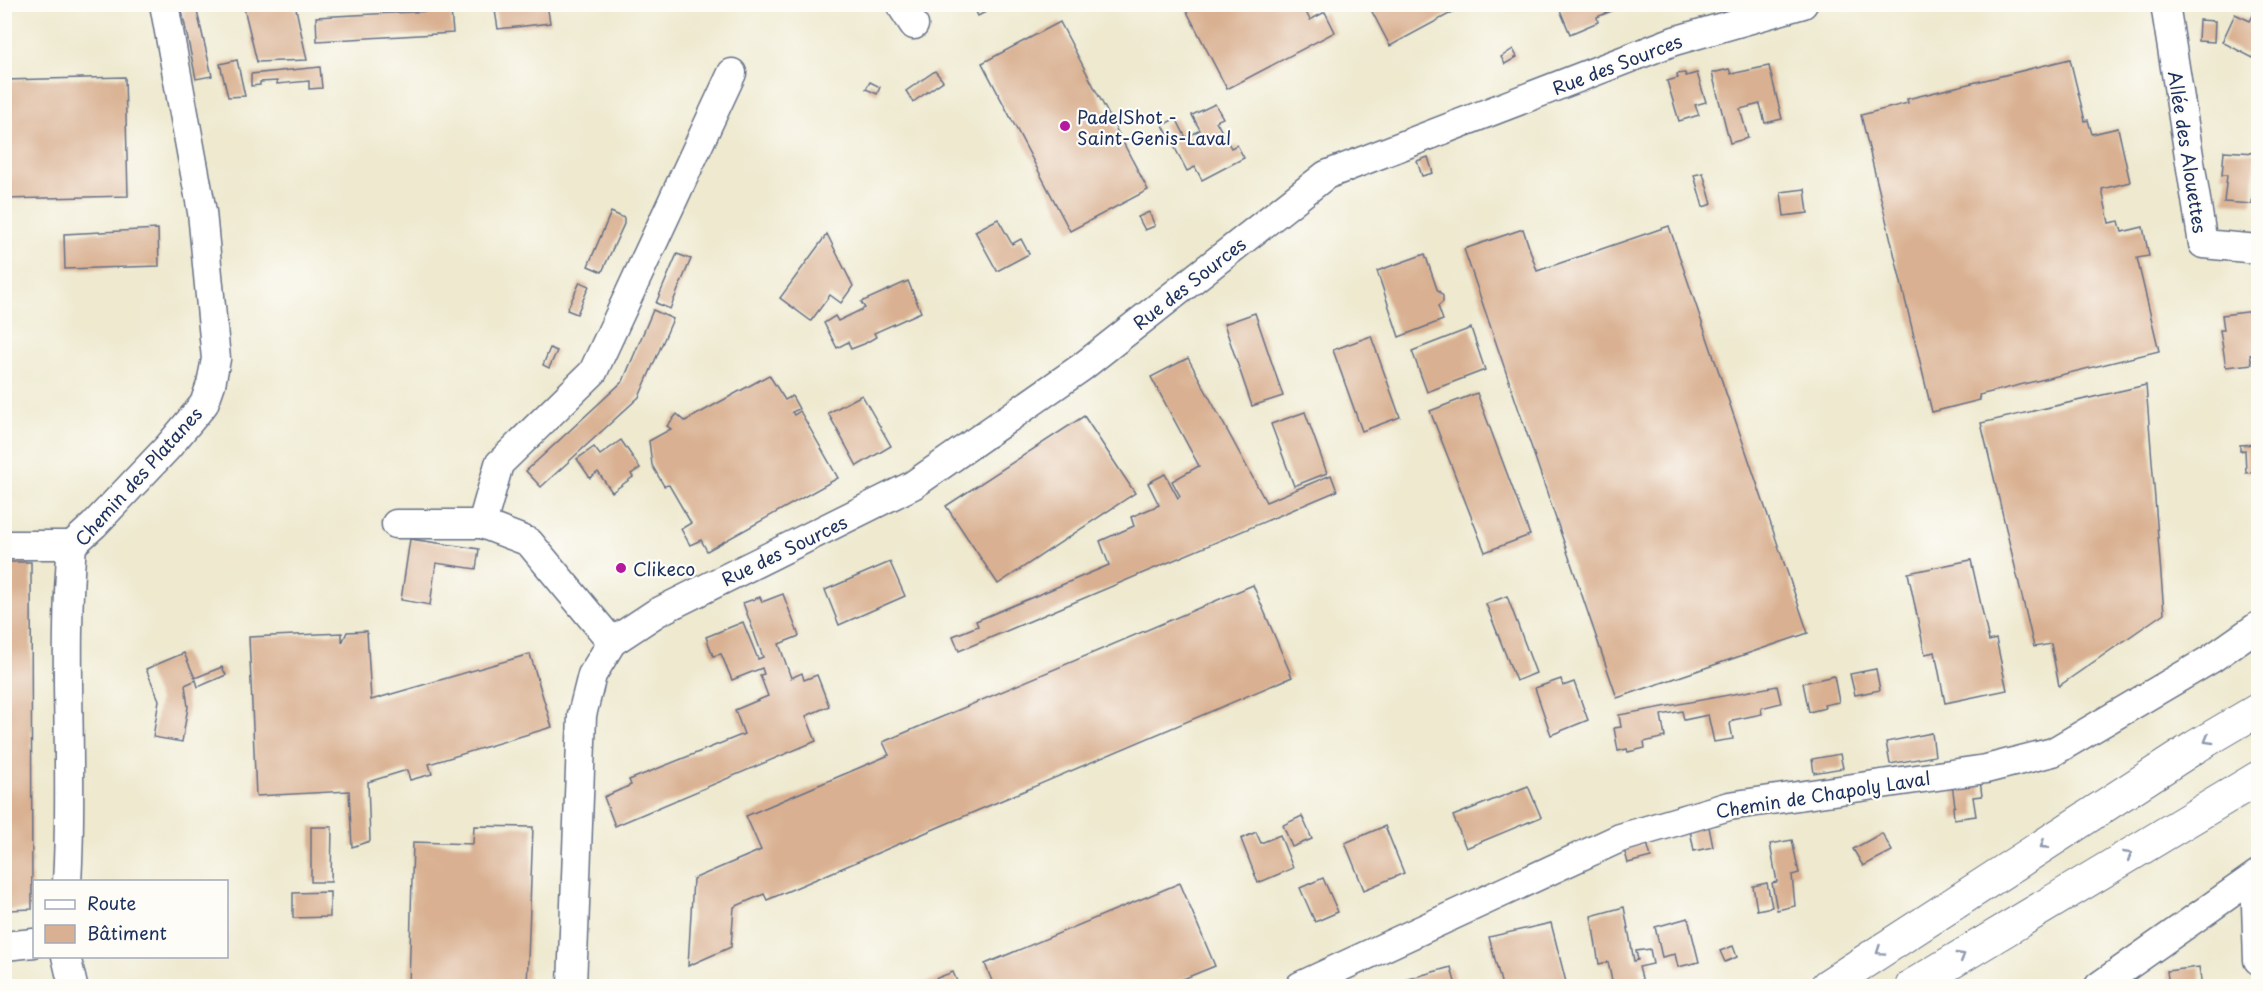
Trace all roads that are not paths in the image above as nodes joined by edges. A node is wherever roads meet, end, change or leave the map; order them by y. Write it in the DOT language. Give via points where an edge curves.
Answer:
graph roads {
  1 [pos="164,4"];
  2 [pos="1803,4"];
  3 [pos="2165,4"];
  4 [pos="732,73"];
  5 [pos="2259,249"];
  6 [pos="396,524"];
  7 [pos="482,524"];
  8 [pos="4,544"];
  9 [pos="72,545"];
  10 [pos="2259,626"];
  11 [pos="612,642"];
  12 [pos="2259,710"];
  13 [pos="2259,778"];
  14 [pos="2257,875"];
  15 [pos="67,880"];
  16 [pos="33,943"];
  17 [pos="4,946"];
  18 [pos="66,958"];
  19 [pos="2259,960"];
  20 [pos="73,987"];
  21 [pos="572,987"];
  22 [pos="1300,987"];
  23 [pos="1827,987"];
  24 [pos="1912,987"];
  25 [pos="2099,987"];
  1 -- 9 [label="street, Chemin des Platanes" via="202,212 216,359 204,404 168,447"];
  2 -- 11 [label="street, Rue des Sources" via="1674,41 1326,175 1082,367 920,480 656,613"];
  3 -- 5 [label="street, Allée des Alouettes" via="2203,244"];
  4 -- 7 [label="street" via="593,372 499,464"];
  6 -- 7 [label="street"];
  7 -- 11 [label="street" via="529,542"];
  8 -- 9 [label="street"];
  9 -- 15 [label="street, Chemin des Platanes" via="67,599"];
  10 -- 22 [label="street, Chemin de Chapoly Laval" via="2211,659 2053,752 1986,769 1730,807 1620,838"];
  11 -- 21 [label="street, Rue des Sources" via="592,675 582,715"];
  12 -- 23 [label="highway, one-way" via="2195,747"];
  24 -- 13 [label="highway, one-way"];
  14 -- 19 [label="street"];
  14 -- 25 [label="street"];
  16 -- 17 [label="street"];
  18 -- 20 [label="street"];
}
